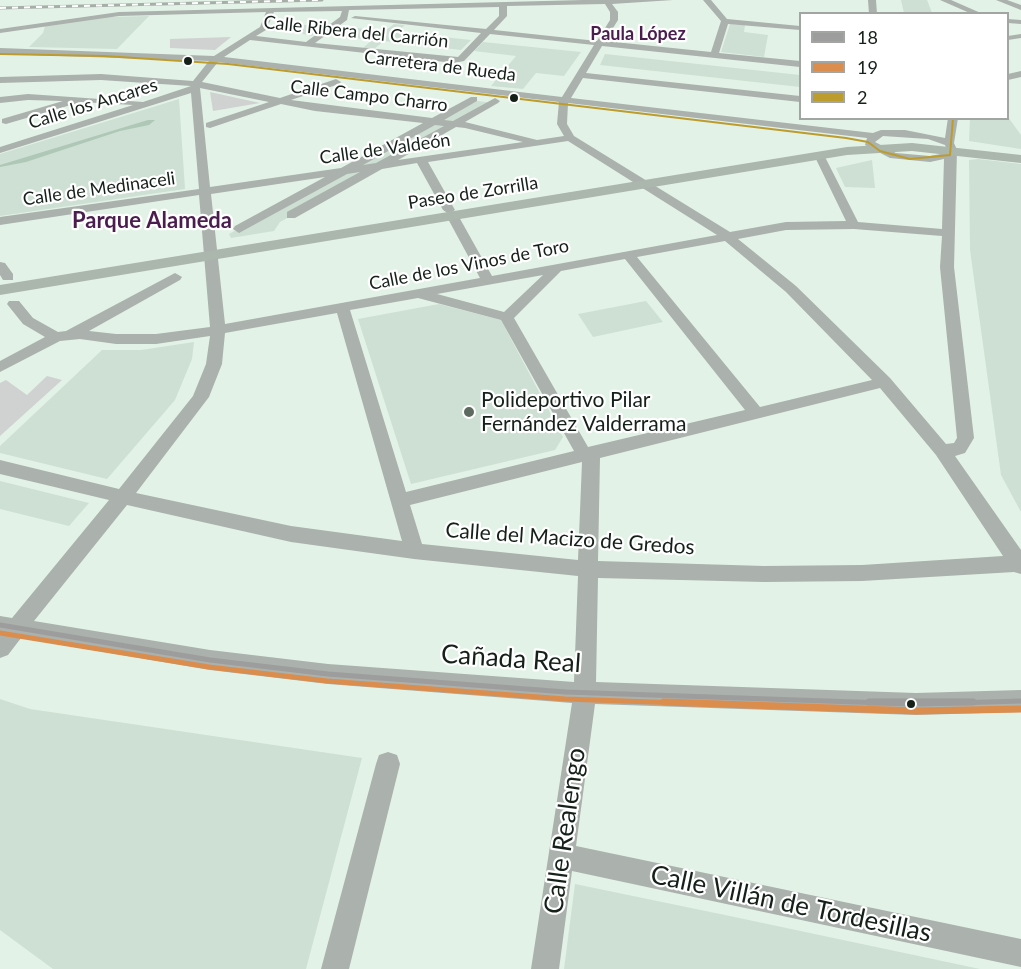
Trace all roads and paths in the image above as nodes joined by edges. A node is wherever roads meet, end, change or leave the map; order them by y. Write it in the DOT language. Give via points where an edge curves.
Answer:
graph roads {
  1 [pos="669,0"];
  2 [pos="707,0"];
  3 [pos="944,0"];
  4 [pos="1000,0"];
  5 [pos="608,2"];
  6 [pos="503,4"];
  7 [pos="1021,8"];
  8 [pos="271,10"];
  9 [pos="975,12"];
  10 [pos="345,13"];
  11 [pos="39,14"];
  12 [pos="725,21"];
  13 [pos="36,25"];
  14 [pos="799,28"];
  15 [pos="0,31"];
  16 [pos="487,31"];
  17 [pos="250,38"];
  18 [pos="600,43"];
  19 [pos="308,44"];
  20 [pos="0,52"];
  21 [pos="16,54"];
  22 [pos="714,55"];
  23 [pos="214,60"];
  24 [pos="799,64"];
  25 [pos="7,66"];
  26 [pos="580,75"];
  27 [pos="0,80"];
  28 [pos="323,81"];
  29 [pos="336,82"];
  30 [pos="196,87"];
  31 [pos="81,99"];
  32 [pos="268,99"];
  33 [pos="474,99"];
  34 [pos="799,99"];
  35 [pos="0,100"];
  36 [pos="280,101"];
  37 [pos="495,101"];
  38 [pos="564,101"];
  39 [pos="150,104"];
  40 [pos="953,120"];
  41 [pos="432,121"];
  42 [pos="454,124"];
  43 [pos="15,128"];
  44 [pos="808,134"];
  45 [pos="570,138"];
  46 [pos="538,143"];
  47 [pos="875,144"];
  48 [pos="0,150"];
  49 [pos="950,150"];
  50 [pos="820,152"];
  51 [pos="1021,154"];
  52 [pos="1021,159"];
  53 [pos="421,160"];
  54 [pos="379,166"];
  55 [pos="342,171"];
  56 [pos="642,182"];
  57 [pos="204,191"];
  58 [pos="451,213"];
  59 [pos="291,215"];
  60 [pos="0,221"];
  61 [pos="854,225"];
  62 [pos="239,229"];
  63 [pos="947,232"];
  64 [pos="727,236"];
  65 [pos="210,253"];
  66 [pos="627,254"];
  67 [pos="560,266"];
  68 [pos="174,277"];
  69 [pos="2,279"];
  70 [pos="488,280"];
  71 [pos="414,293"];
  72 [pos="14,304"];
  73 [pos="342,307"];
  74 [pos="507,317"];
  75 [pos="218,330"];
  76 [pos="68,336"];
  77 [pos="0,368"];
  78 [pos="884,382"];
  79 [pos="755,411"];
  80 [pos="942,451"];
  81 [pos="588,453"];
  82 [pos="0,467"];
  83 [pos="122,497"];
  84 [pos="401,500"];
  85 [pos="414,551"];
  86 [pos="1020,564"];
  87 [pos="587,569"];
  88 [pos="8,627"];
  89 [pos="0,648"];
  90 [pos="585,693"];
  91 [pos="1021,701"];
  92 [pos="388,764"];
  93 [pos="562,856"];
  94 [pos="1021,952"];
  95 [pos="335,969"];
  96 [pos="545,969"];
  1 -- 5 [label="street"];
  2 -- 12 [label="street"];
  3 -- 9 [label="street"];
  4 -- 7 [label="street"];
  5 -- 6 [label="street"];
  5 -- 18 [label="street" via="615,20"];
  6 -- 10 [label="street"];
  6 -- 16 [label="street" via="503,16"];
  8 -- 10 [label="street"];
  8 -- 13 [label="street" via="107,15"];
  8 -- 17 [label="street" via="263,28"];
  10 -- 16 [label="street"];
  10 -- 19 [label="street"];
  11 -- 13 [label="street"];
  12 -- 14 [label="street"];
  12 -- 22 [label="street"];
  13 -- 15 [label="street"];
  13 -- 21 [label="street"];
  16 -- 18 [label="street"];
  16 -- 19 [label="street, Calle Ribera del Carrión" via="457,60"];
  17 -- 19 [label="street, Calle Ribera del Carrión"];
  17 -- 23 [label="street"];
  18 -- 22 [label="street"];
  18 -- 26 [label="street"];
  20 -- 21 [label="street, Carretera de Rueda"];
  20 -- 23 [label="street, Carretera de Rueda"];
  21 -- 23 [label="street, Carretera de Rueda"];
  21 -- 25 [label="street"];
  22 -- 24 [label="street"];
  23 -- 30 [label="street"];
  23 -- 38 [label="street, Carretera de Rueda"];
  26 -- 34 [label="street"];
  26 -- 38 [label="street"];
  27 -- 30 [label="street, Calle Campo Charro" via="101,77"];
  28 -- 32 [label="street"];
  29 -- 36 [label="street"];
  30 -- 32 [label="street, Calle Campo Charro"];
  30 -- 39 [label="street, Calle los Ancares"];
  30 -- 57 [label="street"];
  31 -- 35 [label="street"];
  31 -- 39 [label="street"];
  31 -- 43 [label="street"];
  32 -- 36 [label="street, Calle Campo Charro"];
  32 -- 36 [label="street" via="210,119 210,125"];
  33 -- 41 [label="street"];
  36 -- 41 [label="street, Calle Campo Charro"];
  37 -- 42 [label="street"];
  38 -- 44 [label="street, Carretera de Rueda"];
  38 -- 45 [label="street" via="562,124"];
  38 -- 47 [label="street, Carretera de Rueda"];
  39 -- 43 [label="street, Calle los Ancares"];
  40 -- 49 [label="street"];
  41 -- 42 [label="street, Calle Campo Charro"];
  41 -- 55 [label="street"];
  42 -- 46 [label="street, Calle Campo Charro"];
  42 -- 54 [label="street"];
  43 -- 48 [label="street, Calle los Ancares"];
  44 -- 47 [label="street, Carretera de Rueda"];
  44 -- 50 [label="street" via="820,140"];
  45 -- 46 [label="street, Calle de Valdeón"];
  45 -- 56 [label="street"];
  46 -- 53 [label="street, Calle de Valdeón"];
  47 -- 49 [label="main road, Paseo de Zorrilla"];
  47 -- 49 [label="street" via="921,159"];
  47 -- 49 [label="street" via="905,133 938,139"];
  47 -- 50 [label="main road, Paseo de Zorrilla"];
  47 -- 50 [label="main road, Paseo de Zorrilla"];
  49 -- 51 [label="main road"];
  49 -- 52 [label="main road"];
  49 -- 63 [label="street"];
  50 -- 56 [label="main road, Paseo de Zorrilla"];
  50 -- 61 [label="street"];
  53 -- 54 [label="street, Calle de Valdeón"];
  53 -- 58 [label="street"];
  54 -- 55 [label="street, Calle de Valdeón"];
  54 -- 59 [label="street"];
  55 -- 57 [label="street, Calle de Valdeón"];
  55 -- 62 [label="street"];
  56 -- 58 [label="main road, Paseo de Zorrilla"];
  56 -- 64 [label="street"];
  57 -- 60 [label="street, Calle de Medinaceli"];
  57 -- 65 [label="street"];
  58 -- 65 [label="main road, Paseo de Zorrilla"];
  58 -- 70 [label="street"];
  61 -- 63 [label="street, Calle de los Vinos de Toro"];
  61 -- 64 [label="street, Calle de los Vinos de Toro" via="786,226"];
  63 -- 80 [label="street" via="947,267 966,438 959,449"];
  64 -- 66 [label="street, Calle de los Vinos de Toro"];
  64 -- 78 [label="street" via="791,289"];
  65 -- 69 [label="main road, Paseo de Zorrilla"];
  65 -- 75 [label="street"];
  66 -- 67 [label="street, Calle de los Vinos de Toro"];
  66 -- 79 [label="street"];
  67 -- 70 [label="street, Calle de los Vinos de Toro"];
  67 -- 74 [label="street"];
  68 -- 76 [label="street"];
  70 -- 71 [label="street, Calle de los Vinos de Toro"];
  71 -- 73 [label="street, Calle de los Vinos de Toro"];
  71 -- 74 [label="street"];
  72 -- 76 [label="street" via="28,321"];
  73 -- 75 [label="street, Calle de los Vinos de Toro"];
  73 -- 84 [label="street"];
  74 -- 81 [label="street"];
  75 -- 76 [label="street, Calle de los Vinos de Toro" via="156,339"];
  75 -- 83 [label="street" via="214,364 201,397"];
  76 -- 77 [label="street"];
  78 -- 79 [label="street"];
  78 -- 80 [label="street"];
  79 -- 81 [label="street"];
  80 -- 86 [label="street"];
  81 -- 84 [label="street"];
  81 -- 87 [label="street, Calle Realengo"];
  82 -- 83 [label="street, Calle del Macizo de Gredos"];
  83 -- 85 [label="street, Calle del Macizo de Gredos" via="291,534"];
  83 -- 88 [label="street"];
  84 -- 85 [label="street"];
  85 -- 87 [label="street, Calle del Macizo de Gredos"];
  86 -- 87 [label="street, Calle del Macizo de Gredos" via="842,573"];
  87 -- 90 [label="street, Calle Realengo"];
  88 -- 89 [label="street"];
  88 -- 90 [label="street, Cañada Real" via="200,659 328,674"];
  90 -- 91 [label="street, Cañada Real" via="916,704"];
  90 -- 93 [label="street, Calle Realengo"];
  92 -- 95 [label="street"];
  93 -- 94 [label="street, Calle Villán de Tordesillas"];
  93 -- 96 [label="street, Calle Realengo"];
}
